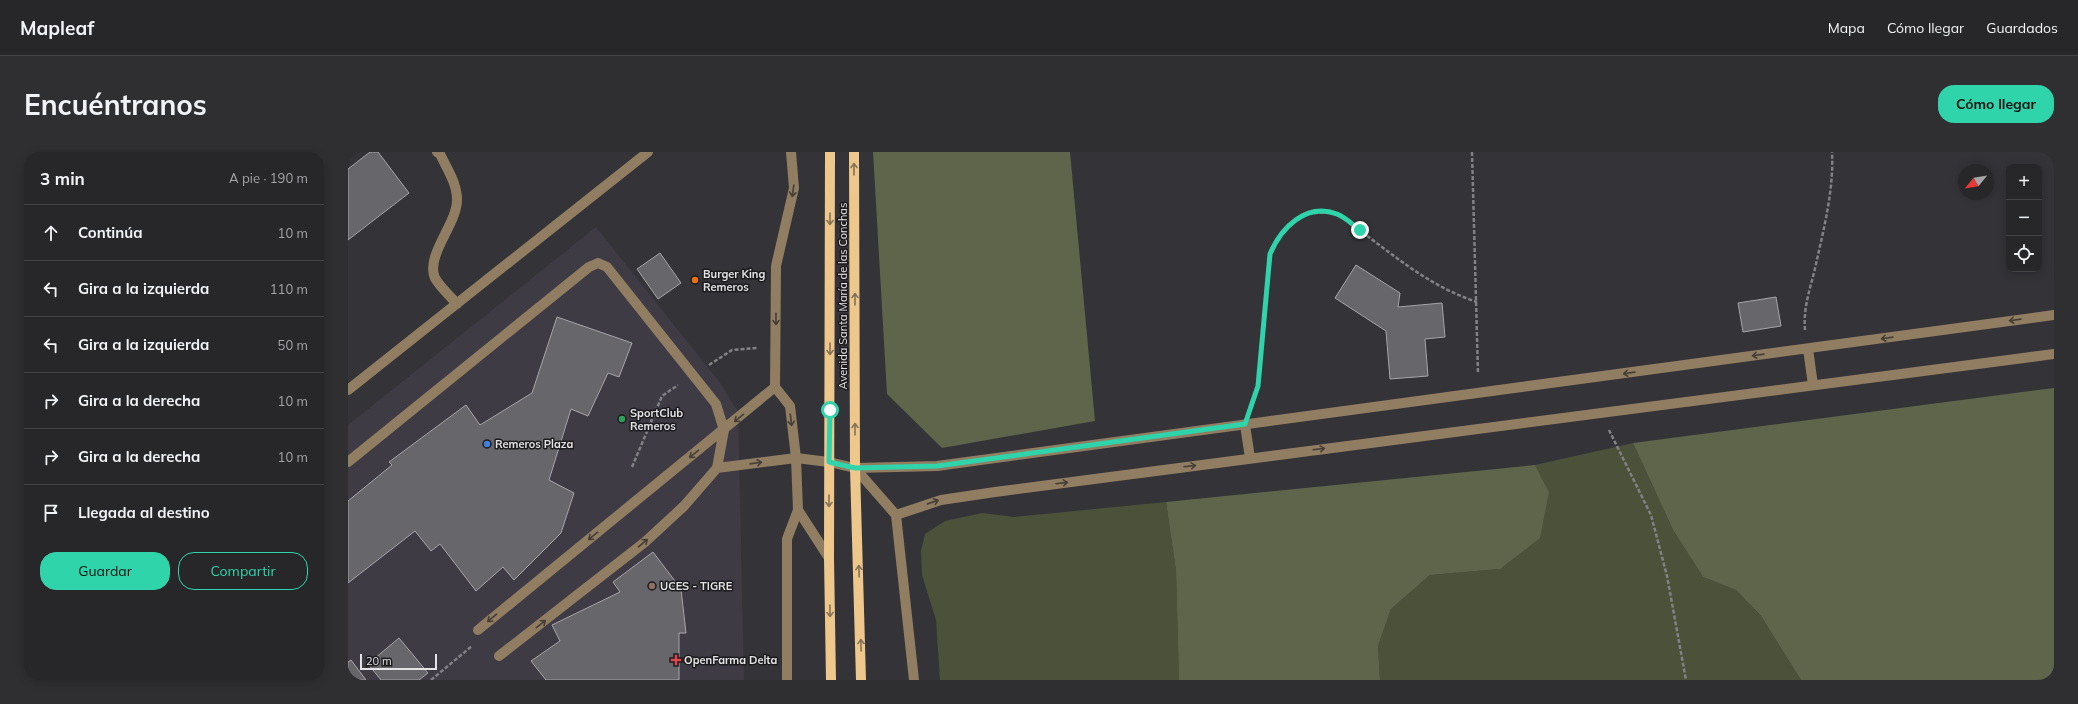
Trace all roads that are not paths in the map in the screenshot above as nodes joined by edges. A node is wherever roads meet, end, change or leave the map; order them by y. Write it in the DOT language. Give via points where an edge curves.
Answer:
graph roads {
  1 [pos="648,152"];
  2 [pos="791,152"];
  3 [pos="830,152"];
  4 [pos="854,152"];
  5 [pos="439,153"];
  6 [pos="457,304"];
  7 [pos="2054,315"];
  8 [pos="1808,349"];
  9 [pos="2054,354"];
  10 [pos="775,386"];
  11 [pos="1813,386"];
  12 [pos="348,390"];
  13 [pos="1245,424"];
  14 [pos="724,430"];
  15 [pos="796,458"];
  16 [pos="1250,458"];
  17 [pos="348,462"];
  18 [pos="829,462"];
  19 [pos="717,468"];
  20 [pos="855,468"];
  21 [pos="798,510"];
  22 [pos="896,515"];
  23 [pos="829,558"];
  24 [pos="478,630"];
  25 [pos="499,656"];
  26 [pos="787,680"];
  27 [pos="831,680"];
  28 [pos="861,680"];
  29 [pos="914,680"];
  1 -- 6 [label="street"];
  2 -- 10 [label="street, one-way" via="794,188 776,266"];
  3 -- 18 [label="main road, Avenida Santa María de las Conchas, one-way"];
  20 -- 4 [label="main road, Avenida Santa María de las Conchas, one-way"];
  5 -- 6 [label="street" via="456,186 457,200 454,219 435,256 433,267 435,278"];
  6 -- 12 [label="street"];
  7 -- 8 [label="street, one-way"];
  8 -- 11 [label="street"];
  8 -- 13 [label="street, one-way"];
  9 -- 11 [label="street"];
  10 -- 14 [label="street, one-way"];
  10 -- 15 [label="street, one-way" via="790,406"];
  16 -- 11 [label="street, one-way"];
  13 -- 16 [label="street"];
  13 -- 20 [label="street" via="937,466"];
  14 -- 17 [label="street" via="716,404 607,267 598,263 589,267"];
  14 -- 19 [label="street"];
  14 -- 24 [label="street, one-way"];
  15 -- 18 [label="street"];
  19 -- 15 [label="street, one-way"];
  15 -- 21 [label="street"];
  22 -- 16 [label="street, one-way" via="941,500"];
  18 -- 20 [label="street"];
  18 -- 23 [label="main road, Avenida Santa María de las Conchas, one-way"];
  25 -- 19 [label="street, one-way" via="645,542 684,506"];
  20 -- 22 [label="street"];
  28 -- 20 [label="main road, Avenida Santa María de las Conchas, one-way"];
  21 -- 23 [label="street"];
  21 -- 26 [label="street" via="787,539"];
  22 -- 29 [label="street"];
  23 -- 27 [label="main road, Avenida Santa María de las Conchas, one-way"];
}
